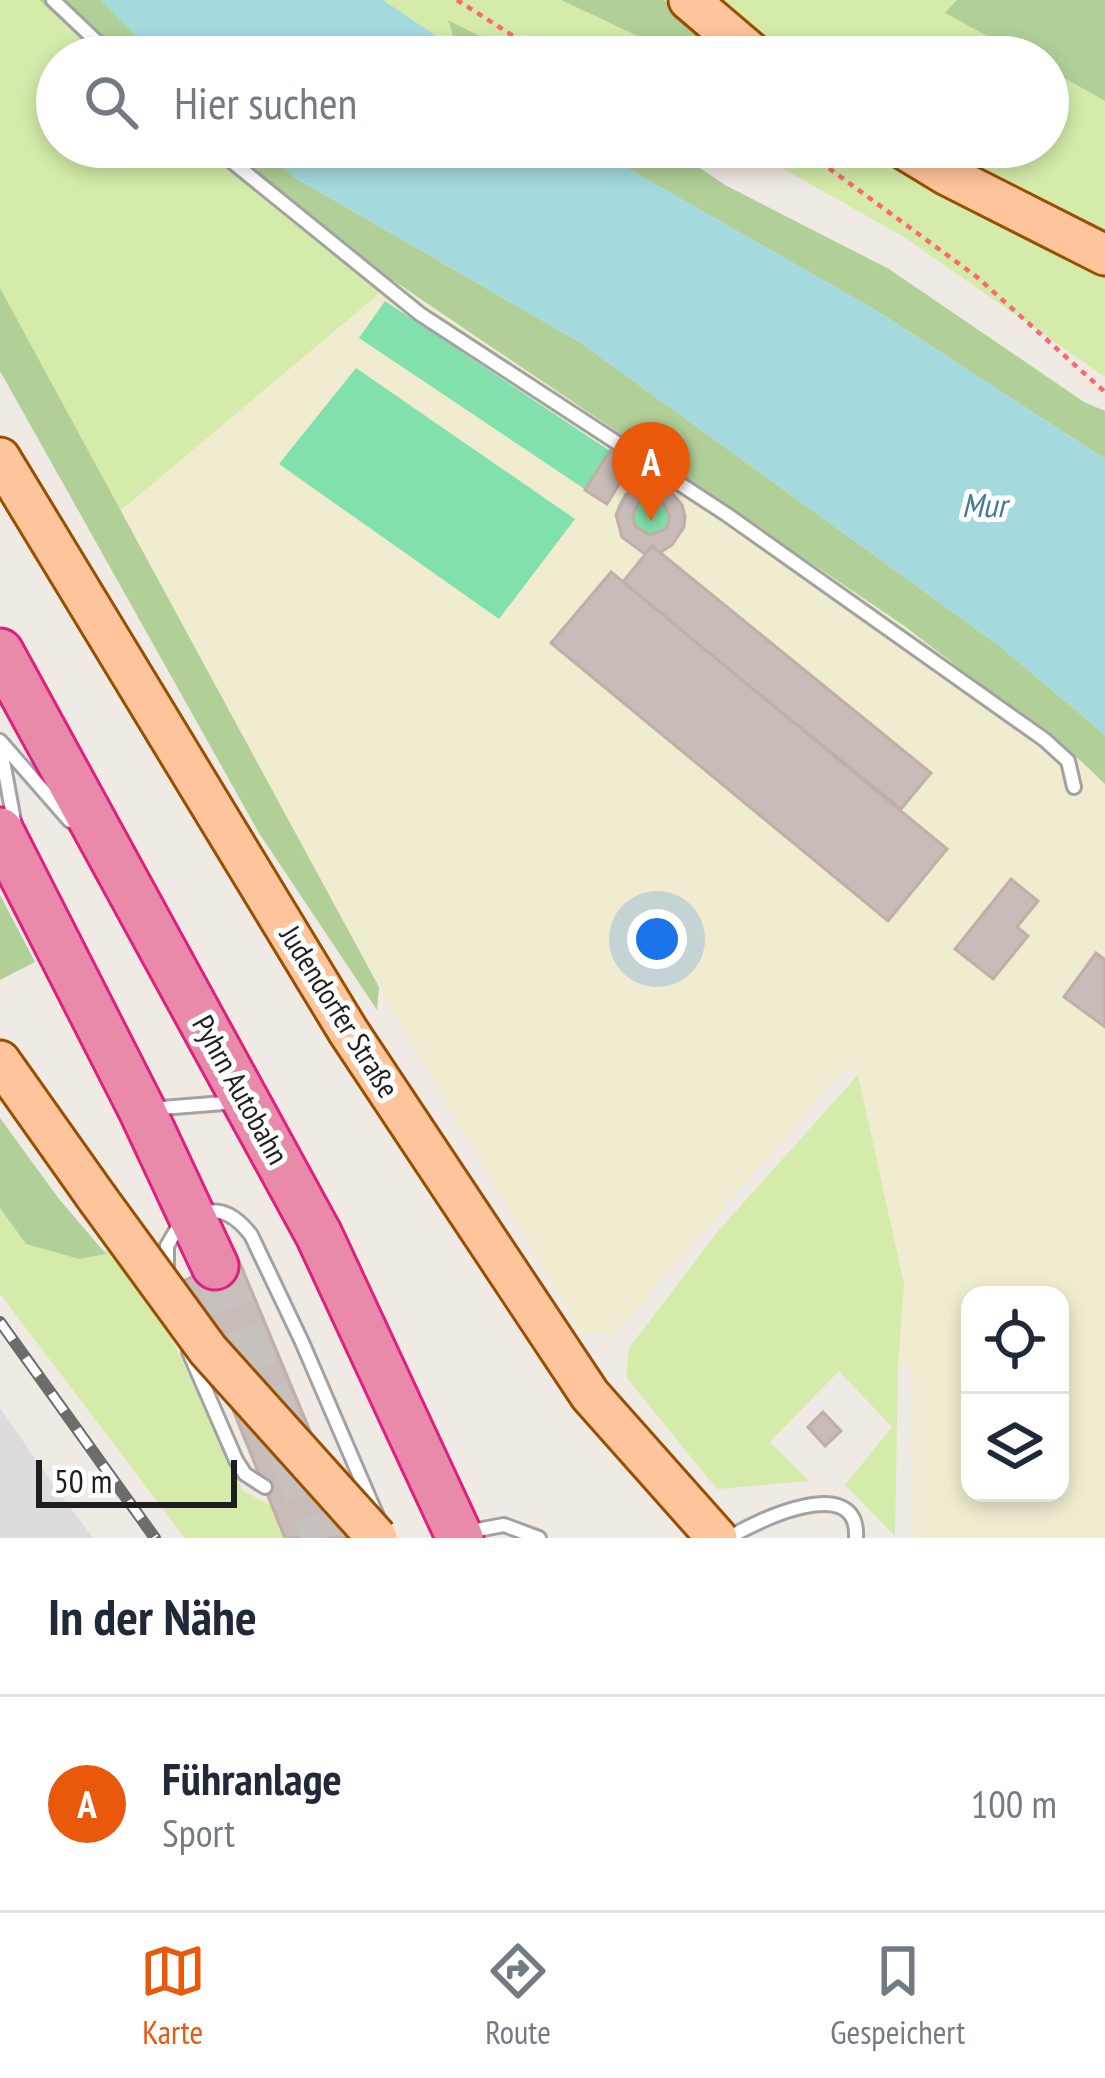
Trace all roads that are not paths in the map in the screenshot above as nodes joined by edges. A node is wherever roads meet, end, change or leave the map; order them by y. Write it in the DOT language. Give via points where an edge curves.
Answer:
graph roads {
  1 [pos="53,0"];
  2 [pos="689,0"];
  3 [pos="91,36"];
  4 [pos="732,36"];
  5 [pos="240,168"];
  6 [pos="936,168"];
  7 [pos="1105,255"];
  8 [pos="0,458"];
  9 [pos="0,652"];
  10 [pos="0,743"];
  11 [pos="1074,787"];
  12 [pos="0,831"];
  13 [pos="25,879"];
  14 [pos="128,886"];
  15 [pos="0,1060"];
  16 [pos="247,1101"];
  17 [pos="142,1110"];
  18 [pos="192,1215"];
  19 [pos="215,1266"];
  20 [pos="265,1487"];
  21 [pos="454,1537"];
  22 [pos="377,1538"];
  23 [pos="389,1538"];
  24 [pos="539,1538"];
  25 [pos="717,1538"];
  26 [pos="728,1538"];
  27 [pos="856,1538"];
  1 -- 3 [label="lane"];
  2 -- 4 [label="main road"];
  5 -- 11 [label="lane" via="420,314 726,514 1046,740 1068,761"];
  6 -- 7 [label="main road"];
  8 -- 25 [label="main road, Judendorfer Straße" via="361,1050 590,1394"];
  9 -- 14 [label="highway, Pyhrn Autobahn"];
  10 -- 13 [label="lane"];
  10 -- 14 [label="lane"];
  12 -- 13 [label="highway"];
  13 -- 17 [label="highway"];
  14 -- 16 [label="highway, Pyhrn Autobahn"];
  15 -- 22 [label="main road, bridge" via="208,1350"];
  16 -- 17 [label="lane"];
  16 -- 21 [label="highway, Pyhrn Autobahn" via="319,1235"];
  17 -- 18 [label="highway"];
  18 -- 19 [label="highway"];
  18 -- 20 [label="lane" via="167,1246 176,1315 236,1460"];
  18 -- 23 [label="lane" via="226,1213 251,1235"];
  21 -- 24 [label="lane" via="504,1526"];
  26 -- 27 [label="lane" via="780,1511 818,1504 847,1511"];
}
